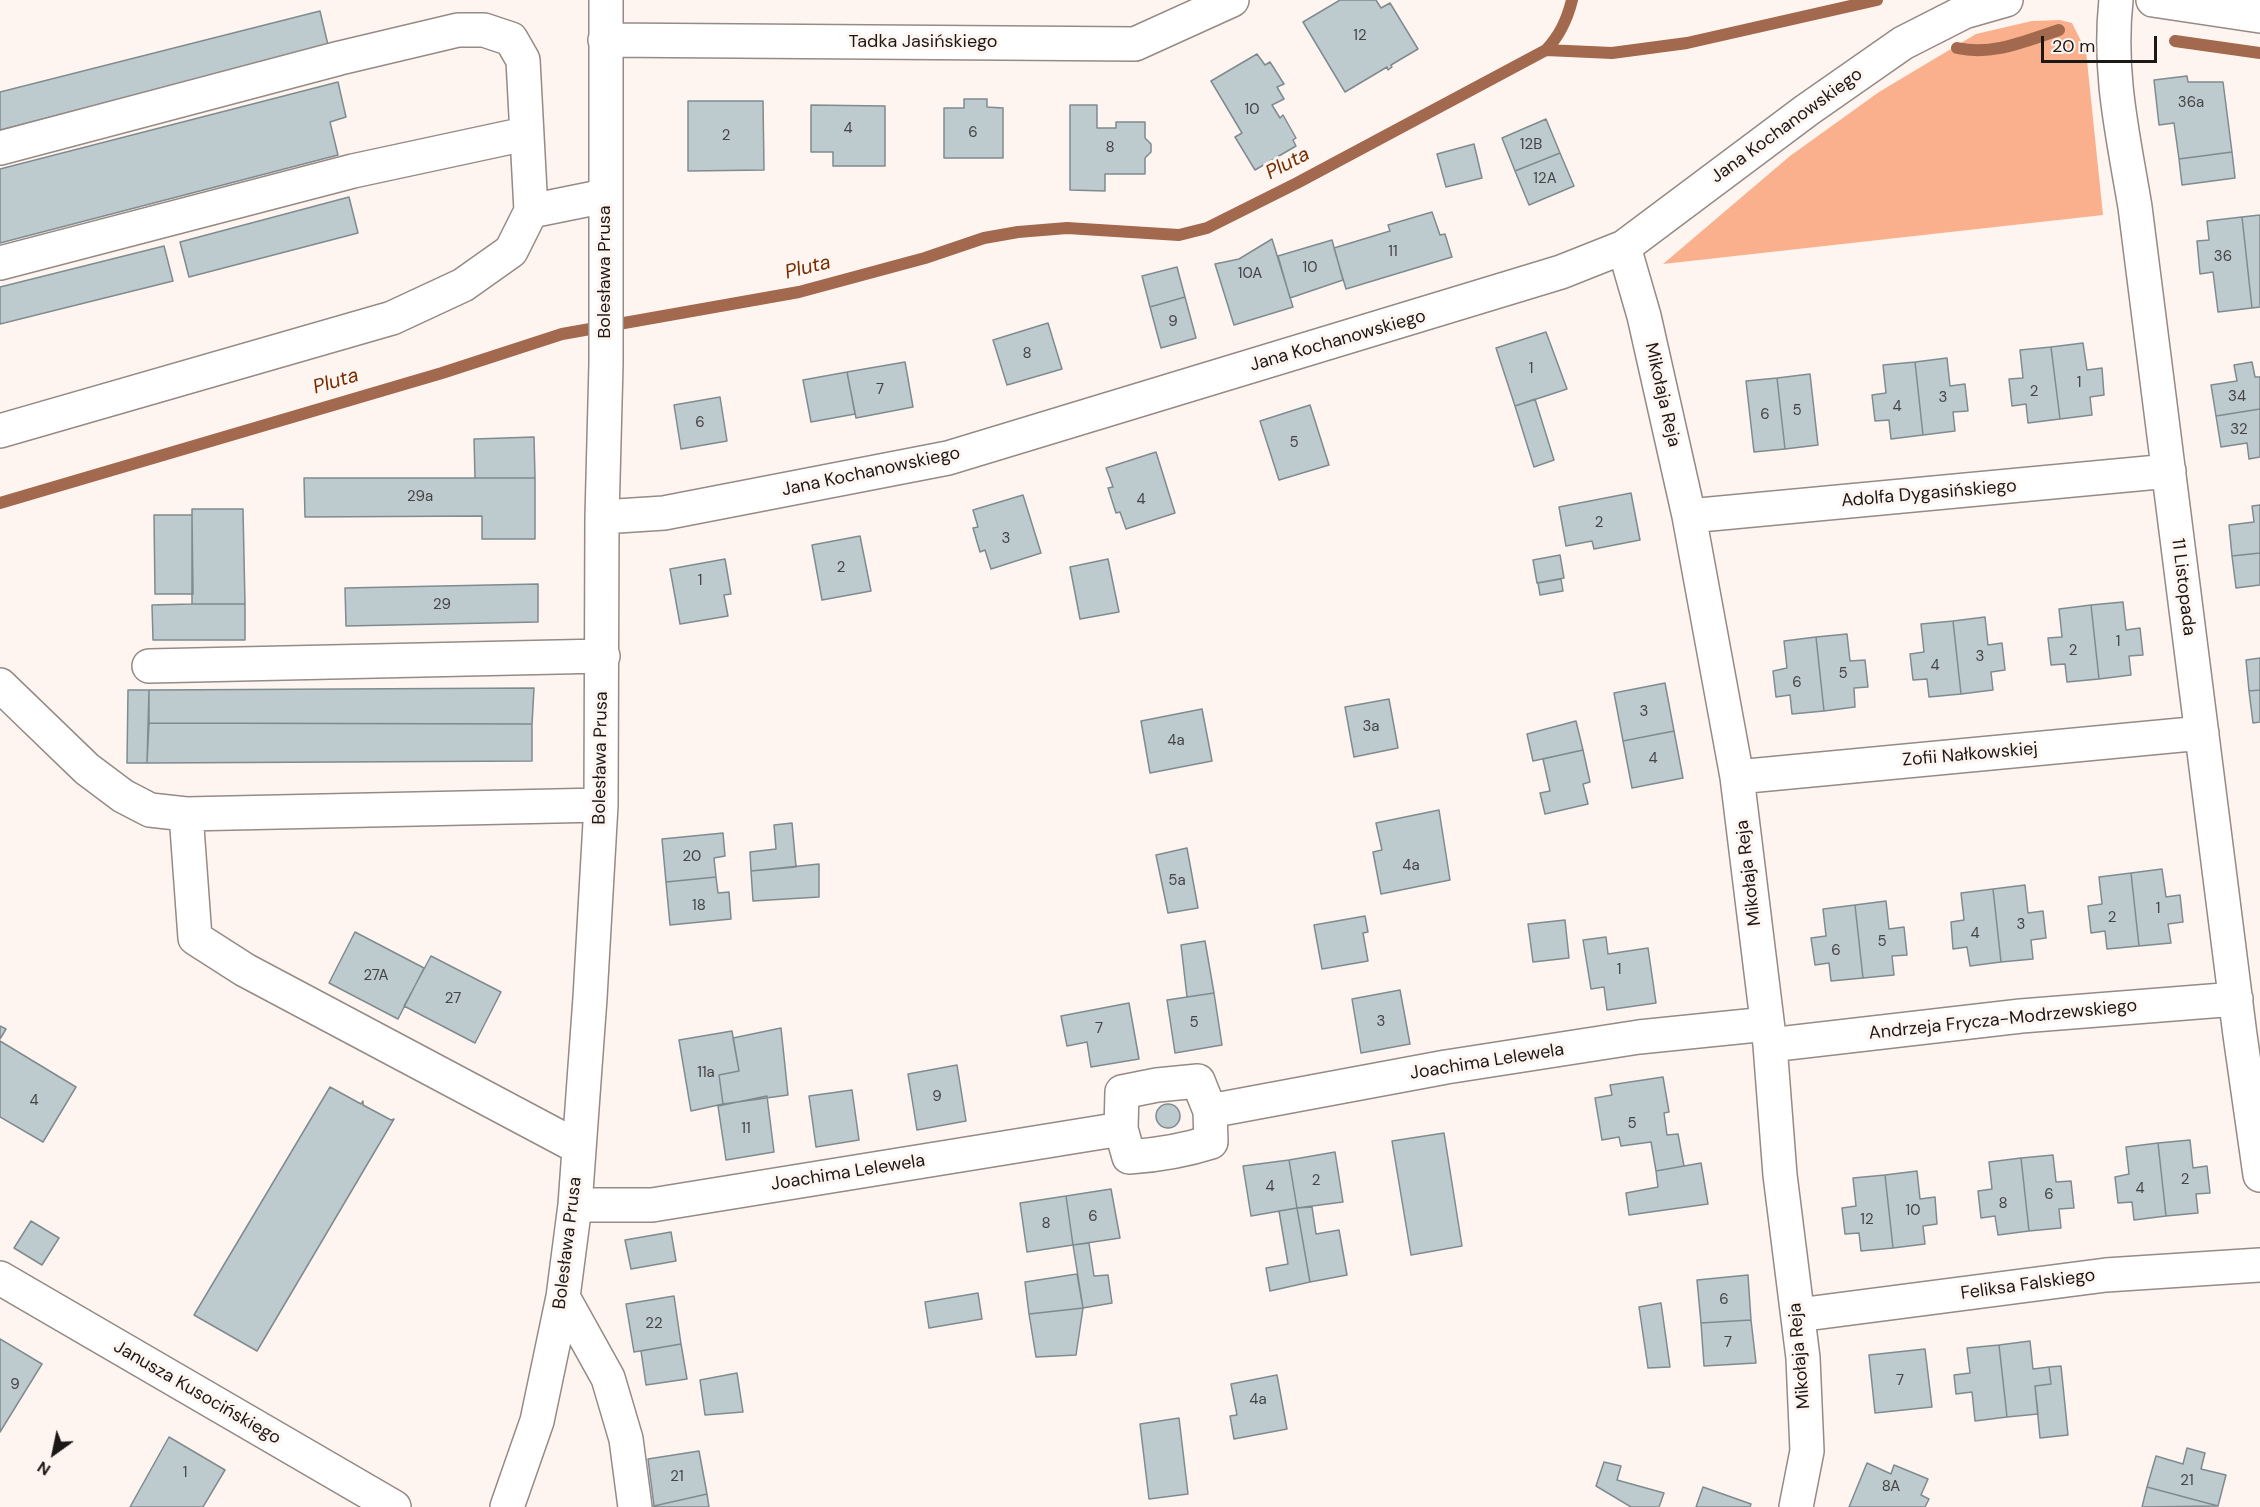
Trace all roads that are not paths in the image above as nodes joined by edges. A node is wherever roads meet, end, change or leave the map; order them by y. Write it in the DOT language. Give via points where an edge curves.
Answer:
graph roads {
  1 [pos="606,0"];
  2 [pos="1232,0"];
  3 [pos="2006,0"];
  4 [pos="2116,0"];
  5 [pos="2153,0"];
  6 [pos="2260,16"];
  7 [pos="605,40"];
  8 [pos="525,134"];
  9 [pos="0,148"];
  10 [pos="605,196"];
  11 [pos="531,211"];
  12 [pos="1624,247"];
  13 [pos="0,263"];
  14 [pos="0,431"];
  15 [pos="2169,471"];
  16 [pos="1689,516"];
  17 [pos="602,517"];
  18 [pos="603,656"];
  19 [pos="148,666"];
  20 [pos="0,685"];
  21 [pos="2202,733"];
  22 [pos="1737,777"];
  23 [pos="601,805"];
  24 [pos="186,814"];
  25 [pos="2236,999"];
  26 [pos="1768,1035"];
  27 [pos="1210,1111"];
  28 [pos="1121,1129"];
  29 [pos="578,1147"];
  30 [pos="2260,1175"];
  31 [pos="575,1205"];
  32 [pos="2260,1265"];
  33 [pos="0,1278"];
  34 [pos="563,1297"];
  35 [pos="1798,1315"];
  36 [pos="394,1507"];
  37 [pos="507,1507"];
  38 [pos="635,1507"];
  39 [pos="1796,1507"];
  1 -- 7 [label="street, Bolesława Prusa"];
  2 -- 7 [label="street, Tadka Jasińskiego" via="1135,44"];
  3 -- 12 [label="street, Jana Kochanowskiego" via="1964,12 1903,43"];
  4 -- 15 [label="street, 11 Listopada" via="2112,70 2135,207"];
  5 -- 6 [label="street"];
  7 -- 10 [label="street, Bolesława Prusa"];
  8 -- 9 [label="street" via="523,60 511,39 484,30 458,30"];
  8 -- 11 [label="street"];
  8 -- 13 [label="street" via="353,171"];
  10 -- 11 [label="street"];
  10 -- 17 [label="street, Bolesława Prusa"];
  11 -- 14 [label="street" via="511,251 463,285 392,318"];
  12 -- 16 [label="street, Mikołaja Reja" via="1644,316"];
  12 -- 17 [label="street, Jana Kochanowskiego" via="1451,308 948,458 664,513"];
  15 -- 16 [label="street, Adolfa Dygasińskiego"];
  15 -- 21 [label="street, 11 Listopada"];
  16 -- 22 [label="street, Mikołaja Reja"];
  17 -- 18 [label="street, Bolesława Prusa"];
  18 -- 19 [label="street"];
  18 -- 23 [label="street, Bolesława Prusa"];
  20 -- 24 [label="street" via="79,762 123,796 150,810"];
  21 -- 22 [label="street, Zofii Nałkowskiej"];
  21 -- 25 [label="street, 11 Listopada"];
  22 -- 26 [label="street, Mikołaja Reja"];
  23 -- 24 [label="street"];
  23 -- 29 [label="street, Bolesława Prusa"];
  24 -- 29 [label="street" via="195,938 255,975"];
  25 -- 26 [label="street, Andrzeja Frycza-Modrzewskiego"];
  25 -- 30 [label="street, 11 Listopada"];
  26 -- 27 [label="street, Joachima Lelewela" via="1639,1037"];
  26 -- 35 [label="street, Mikołaja Reja"];
  27 -- 28 [label="street" via="1211,1142 1183,1151 1129,1156"];
  27 -- 28 [label="street" via="1198,1081 1157,1084 1122,1092"];
  28 -- 31 [label="street, Joachima Lelewela" via="652,1205"];
  29 -- 31 [label="street, Bolesława Prusa"];
  31 -- 34 [label="street, Bolesława Prusa"];
  32 -- 35 [label="street, Feliksa Falskiego" via="2106,1275"];
  33 -- 36 [label="street, Janusza Kusocińskiego"];
  34 -- 37 [label="street, Bolesława Prusa" via="537,1421"];
  34 -- 38 [label="street" via="608,1378 626,1439"];
  35 -- 39 [label="street, Mikołaja Reja" via="1807,1451"];
}
